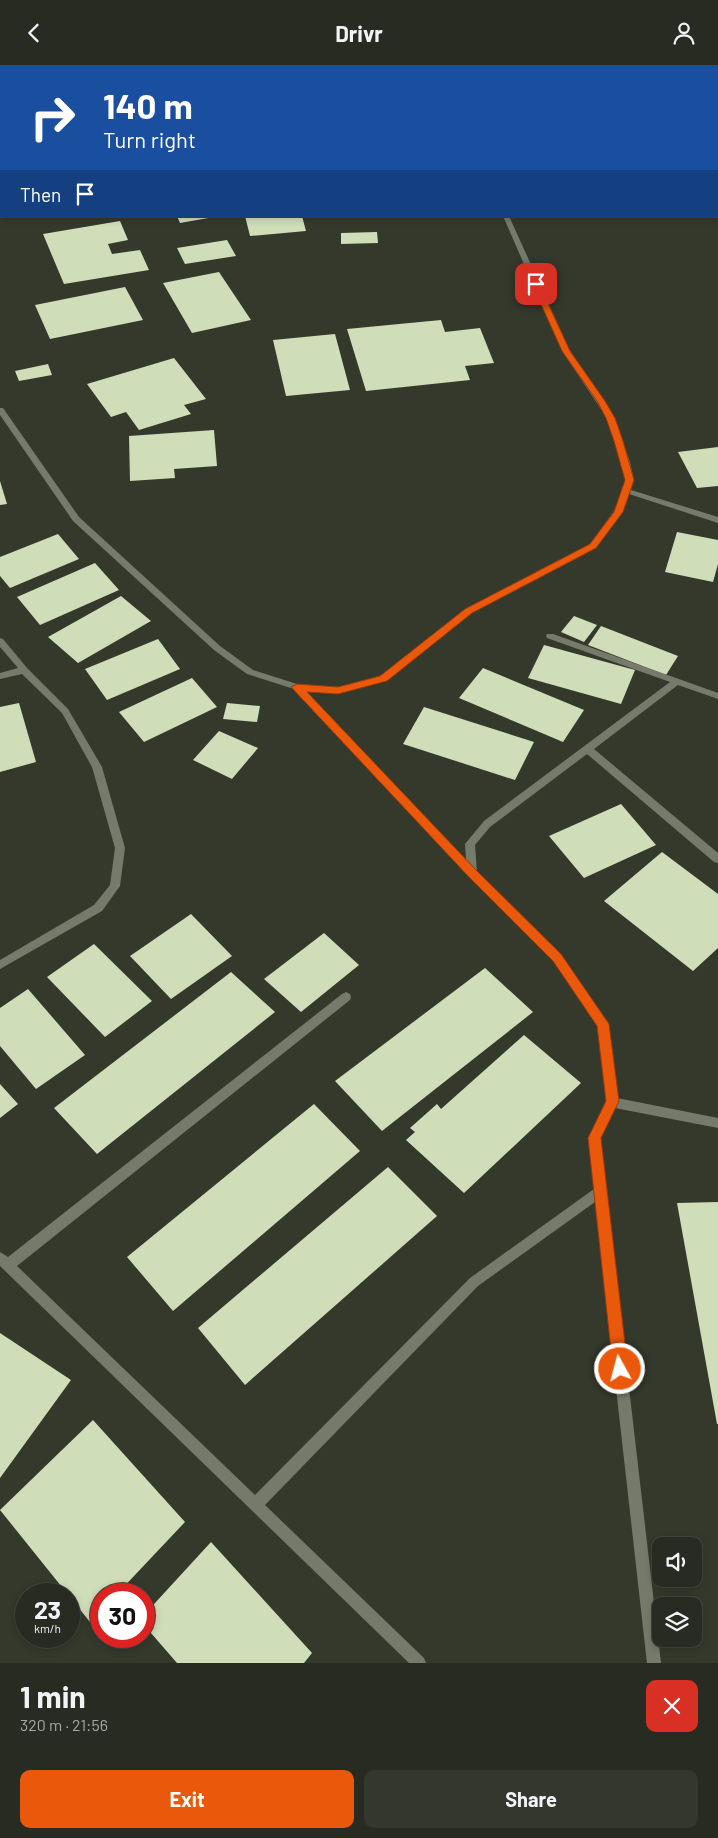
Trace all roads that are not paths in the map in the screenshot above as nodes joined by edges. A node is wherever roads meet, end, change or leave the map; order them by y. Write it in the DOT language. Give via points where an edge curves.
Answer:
graph roads {
  1 [pos="506,217"];
  2 [pos="0,410"];
  3 [pos="627,491"];
  4 [pos="718,520"];
  5 [pos="550,636"];
  6 [pos="0,641"];
  7 [pos="24,670"];
  8 [pos="0,676"];
  9 [pos="676,682"];
  10 [pos="297,687"];
  11 [pos="718,696"];
  12 [pos="587,748"];
  13 [pos="718,859"];
  14 [pos="472,873"];
  15 [pos="0,965"];
  16 [pos="346,997"];
  17 [pos="612,1101"];
  18 [pos="718,1123"];
  19 [pos="600,1192"];
  20 [pos="4,1261"];
  21 [pos="255,1505"];
  22 [pos="419,1663"];
  23 [pos="654,1663"];
  1 -- 3 [label="street" via="566,351 610,418 626,462 630,480"];
  2 -- 10 [label="street" via="76,519 217,648 250,672"];
  3 -- 4 [label="street"];
  3 -- 10 [label="street" via="618,512 593,546 469,611 384,678 338,690"];
  5 -- 9 [label="street"];
  6 -- 7 [label="street"];
  7 -- 8 [label="street"];
  7 -- 15 [label="street" via="65,711 97,767 120,848 115,886 98,907"];
  9 -- 11 [label="street"];
  9 -- 12 [label="street"];
  10 -- 14 [label="street"];
  12 -- 13 [label="street"];
  12 -- 14 [label="street" via="487,824 470,844"];
  14 -- 17 [label="street" via="557,958 603,1024"];
  16 -- 20 [label="street"];
  17 -- 18 [label="street"];
  17 -- 19 [label="street" via="594,1138"];
  19 -- 21 [label="street" via="474,1282"];
  19 -- 23 [label="street"];
  20 -- 21 [label="street"];
  21 -- 22 [label="street"];
}
